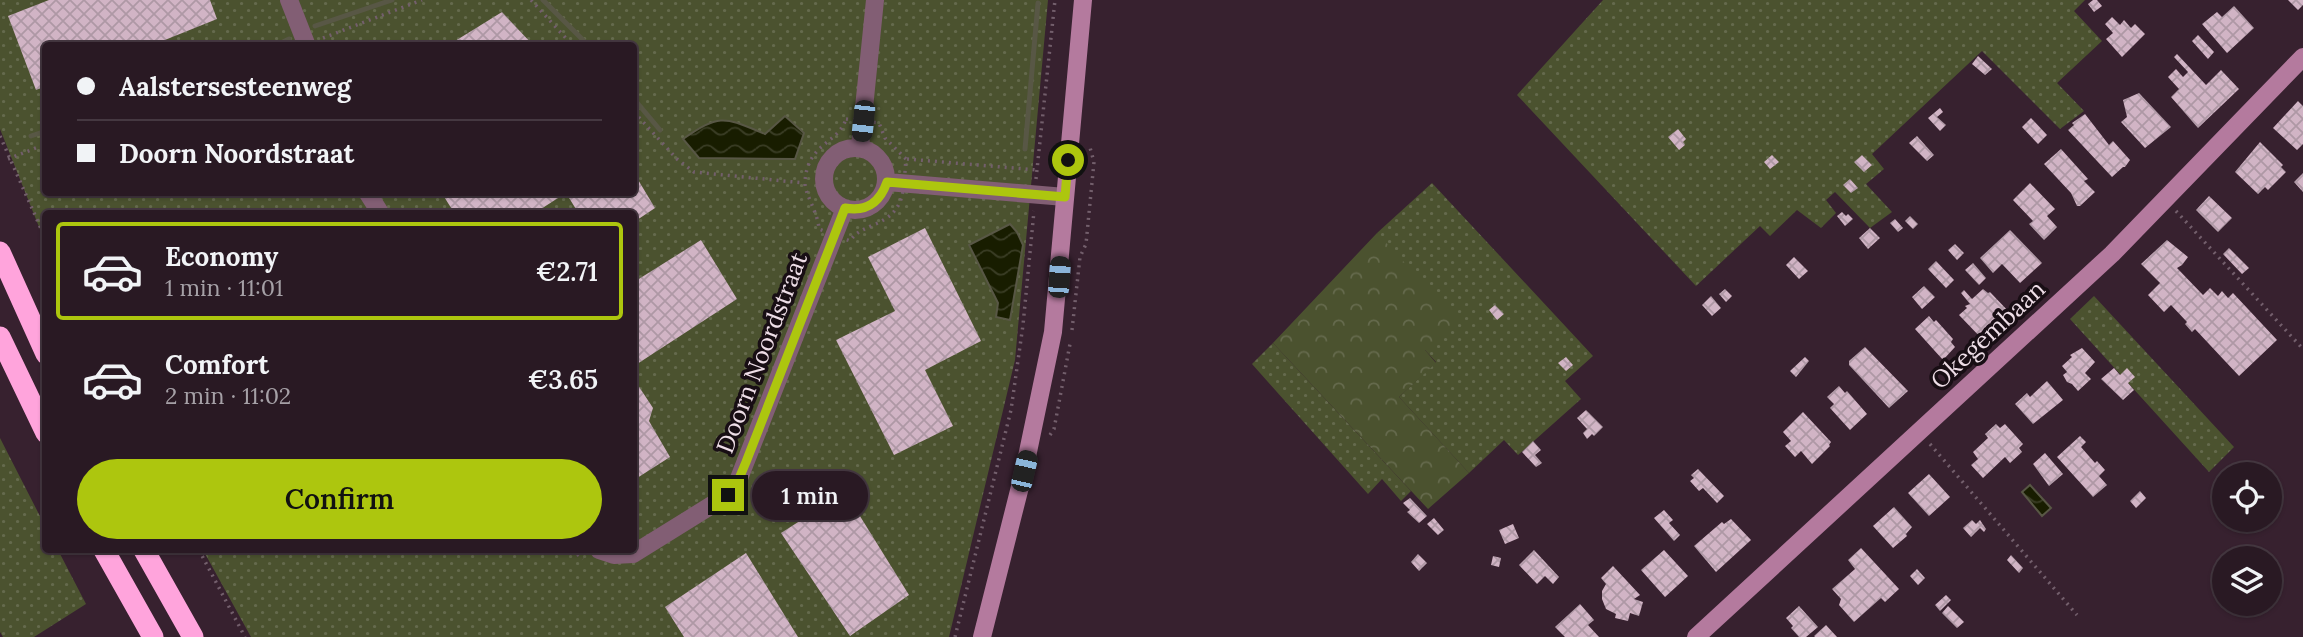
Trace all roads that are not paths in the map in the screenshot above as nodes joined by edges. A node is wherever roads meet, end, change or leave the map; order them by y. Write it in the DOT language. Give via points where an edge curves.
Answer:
graph roads {
  1 [pos="289,0"];
  2 [pos="875,0"];
  3 [pos="1083,0"];
  4 [pos="306,42"];
  5 [pos="2303,57"];
  6 [pos="860,147"];
  7 [pos="895,183"];
  8 [pos="1065,197"];
  9 [pos="845,208"];
  10 [pos="0,252"];
  11 [pos="0,337"];
  12 [pos="42,345"];
  13 [pos="42,425"];
  14 [pos="637,552"];
  15 [pos="106,553"];
  16 [pos="146,553"];
  17 [pos="608,553"];
  18 [pos="635,553"];
  19 [pos="153,637"];
  20 [pos="192,637"];
  21 [pos="982,637"];
  22 [pos="1696,637"];
  1 -- 4 [label="street"];
  2 -- 6 [label="street"];
  3 -- 8 [label="main road"];
  5 -- 22 [label="main road, Okegembaan" via="2112,254"];
  6 -- 7 [label="street" via="879,158"];
  6 -- 9 [label="street" via="838,152 826,168 826,190"];
  7 -- 8 [label="street"];
  7 -- 9 [label="street" via="869,206"];
  8 -- 21 [label="main road" via="1050,344"];
  9 -- 14 [label="street, Doorn Noordstraat" via="738,481 728,495"];
  10 -- 12 [label="highway"];
  11 -- 13 [label="highway"];
  15 -- 19 [label="highway"];
  16 -- 20 [label="highway"];
  17 -- 18 [label="street, Doorn Noordstraat"];
}
